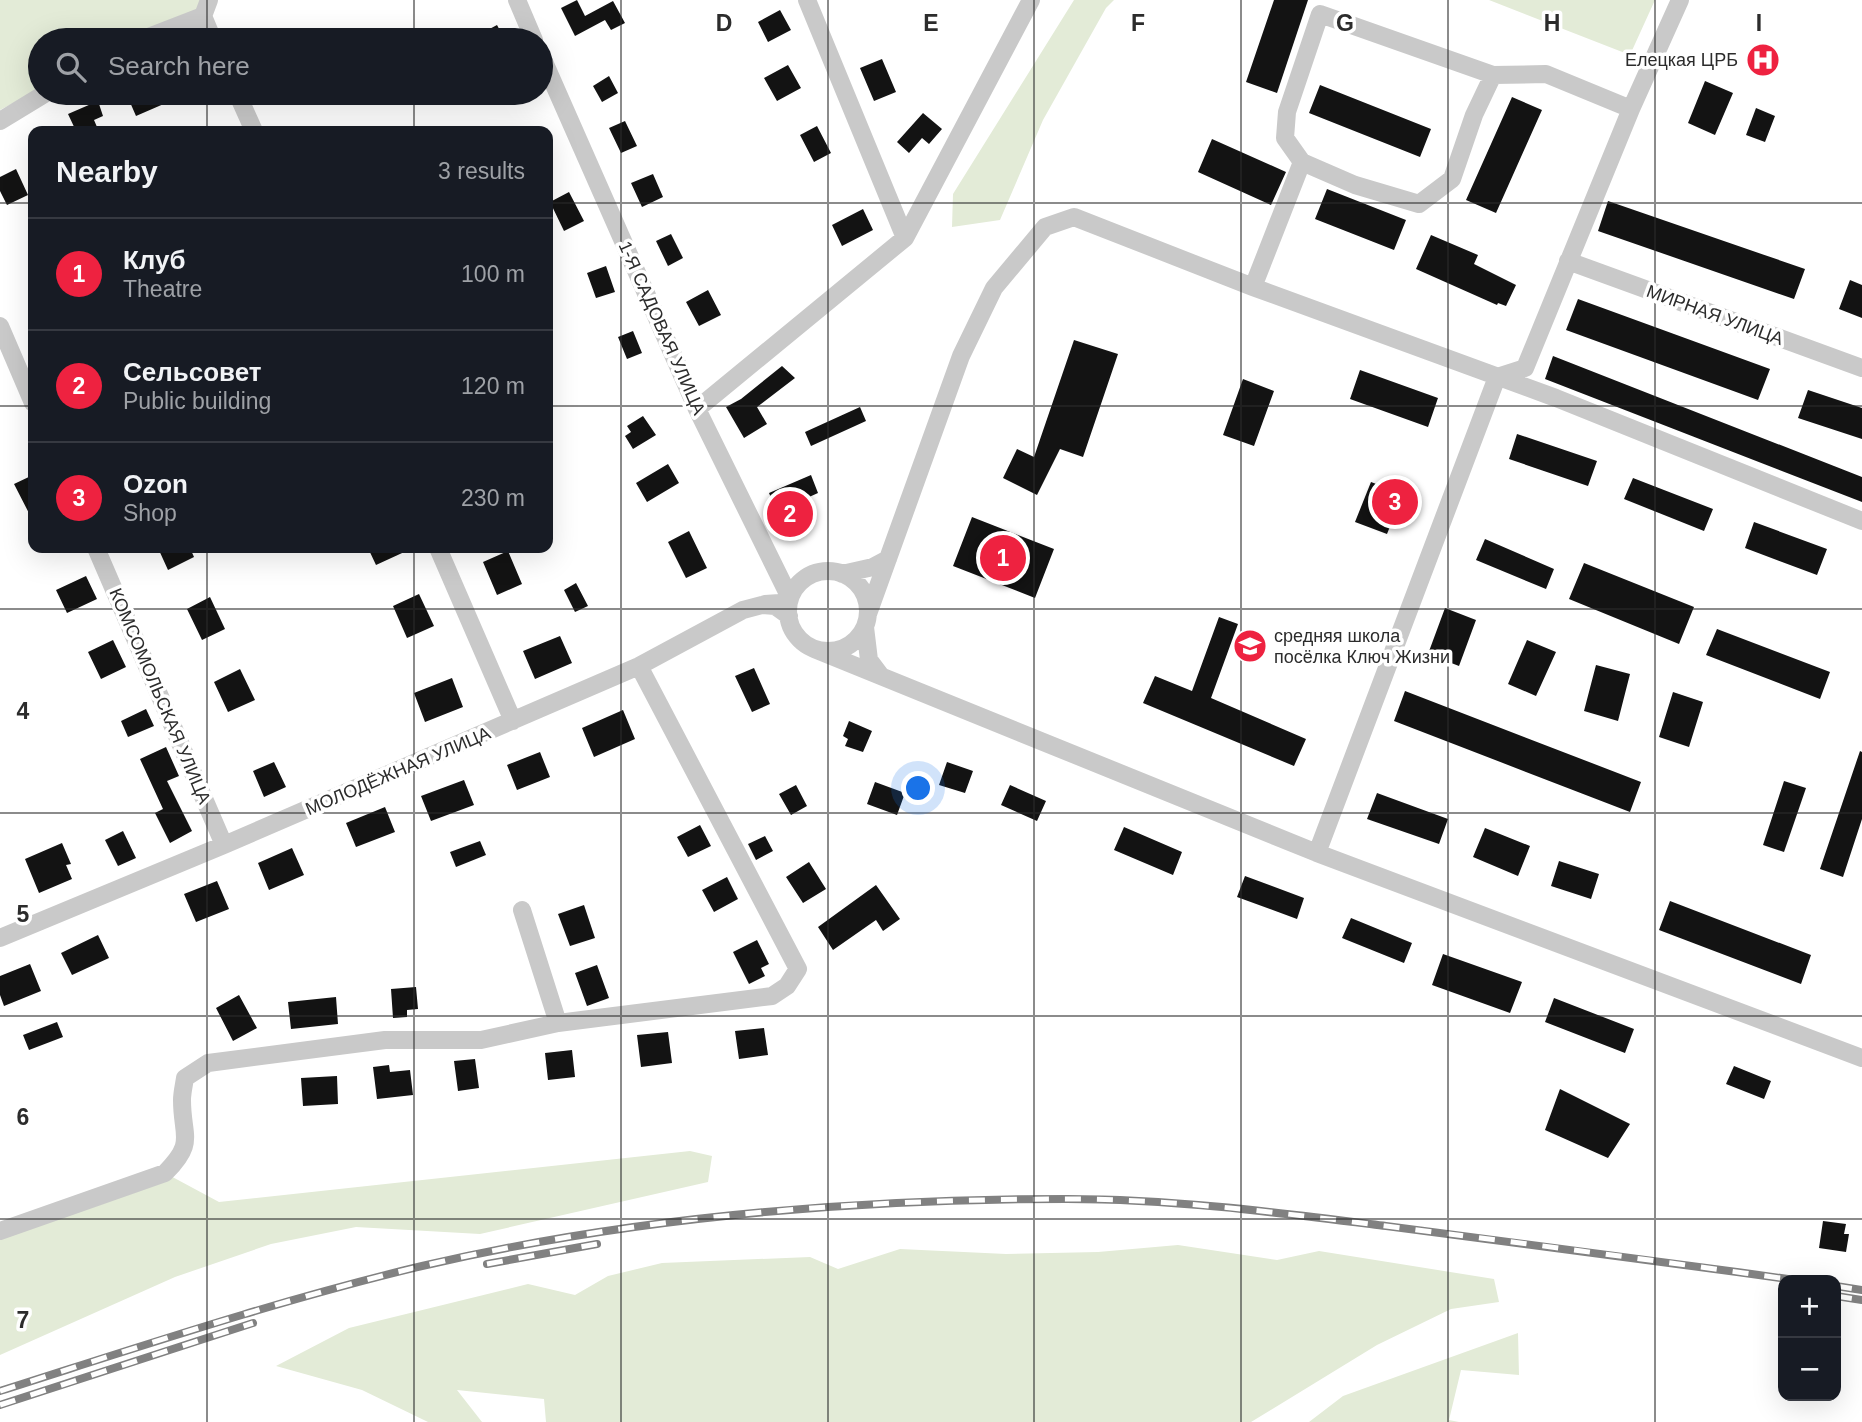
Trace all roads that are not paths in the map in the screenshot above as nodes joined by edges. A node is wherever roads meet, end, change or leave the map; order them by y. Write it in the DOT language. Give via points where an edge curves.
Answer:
graph roads {
  1 [pos="517,0"];
  2 [pos="807,0"];
  3 [pos="1031,0"];
  4 [pos="1680,0"];
  5 [pos="206,8"];
  6 [pos="165,28"];
  7 [pos="211,28"];
  8 [pos="529,28"];
  9 [pos="1493,75"];
  10 [pos="553,82"];
  11 [pos="28,104"];
  12 [pos="242,105"];
  13 [pos="1630,109"];
  14 [pos="0,121"];
  15 [pos="252,126"];
  16 [pos="1302,162"];
  17 [pos="905,238"];
  18 [pos="1568,261"];
  19 [pos="1254,287"];
  20 [pos="0,326"];
  21 [pos="1862,368"];
  22 [pos="1497,377"];
  23 [pos="28,391"];
  24 [pos="697,409"];
  25 [pos="1862,521"];
  26 [pos="98,553"];
  27 [pos="440,553"];
  28 [pos="888,559"];
  29 [pos="842,574"];
  30 [pos="790,607"];
  31 [pos="866,620"];
  32 [pos="814,649"];
  33 [pos="639,666"];
  34 [pos="881,676"];
  35 [pos="513,721"];
  36 [pos="224,845"];
  37 [pos="1317,853"];
  38 [pos="522,910"];
  39 [pos="0,937"];
  40 [pos="558,1023"];
  41 [pos="1862,1058"];
  42 [pos="0,1231"];
  1 -- 8 [label="street"];
  2 -- 17 [label="street"];
  3 -- 17 [label="street"];
  4 -- 13 [label="street"];
  5 -- 6 [label="street"];
  5 -- 7 [label="street"];
  9 -- 13 [label="street" via="1546,74"];
  9 -- 16 [label="street" via="1452,179 1419,204"];
  9 -- 16 [label="street" via="1320,14 1287,112 1285,138"];
  10 -- 24 [label="street, 1-Я САДОВАЯ УЛИЦА"];
  11 -- 14 [label="street"];
  12 -- 15 [label="street"];
  13 -- 18 [label="street"];
  16 -- 19 [label="street"];
  17 -- 24 [label="street"];
  18 -- 21 [label="street, МИРНАЯ УЛИЦА"];
  18 -- 22 [label="street" via="1525,368"];
  19 -- 22 [label="street"];
  19 -- 28 [label="street" via="1074,217 1045,227 994,288 961,356"];
  20 -- 23 [label="street"];
  22 -- 25 [label="street"];
  22 -- 37 [label="street"];
  24 -- 30 [label="street, 1-Я САДОВАЯ УЛИЦА"];
  26 -- 36 [label="street, КОМСОМОЛЬСКАЯ УЛИЦА"];
  27 -- 35 [label="street"];
  28 -- 29 [label="street"];
  28 -- 31 [label="street"];
  29 -- 30 [label="street" via="818,573 799,584"];
  29 -- 31 [label="street" via="863,592"];
  30 -- 32 [label="street" via="796,635"];
  30 -- 33 [label="street, МОЛОДЁЖНАЯ УЛИЦА" via="762,605 743,610"];
  31 -- 32 [label="street" via="851,646"];
  31 -- 34 [label="street" via="869,660"];
  32 -- 34 [label="street"];
  33 -- 35 [label="street, МОЛОДЁЖНАЯ УЛИЦА"];
  33 -- 40 [label="street" via="798,969 787,986 772,996"];
  34 -- 37 [label="street"];
  35 -- 36 [label="street, МОЛОДЁЖНАЯ УЛИЦА"];
  36 -- 39 [label="street, МОЛОДЁЖНАЯ УЛИЦА"];
  37 -- 41 [label="street"];
  38 -- 40 [label="street"];
  40 -- 42 [label="street" via="481,1040 385,1040 208,1063 185,1078 182,1101 187,1138 179,1159 165,1173"];
}
